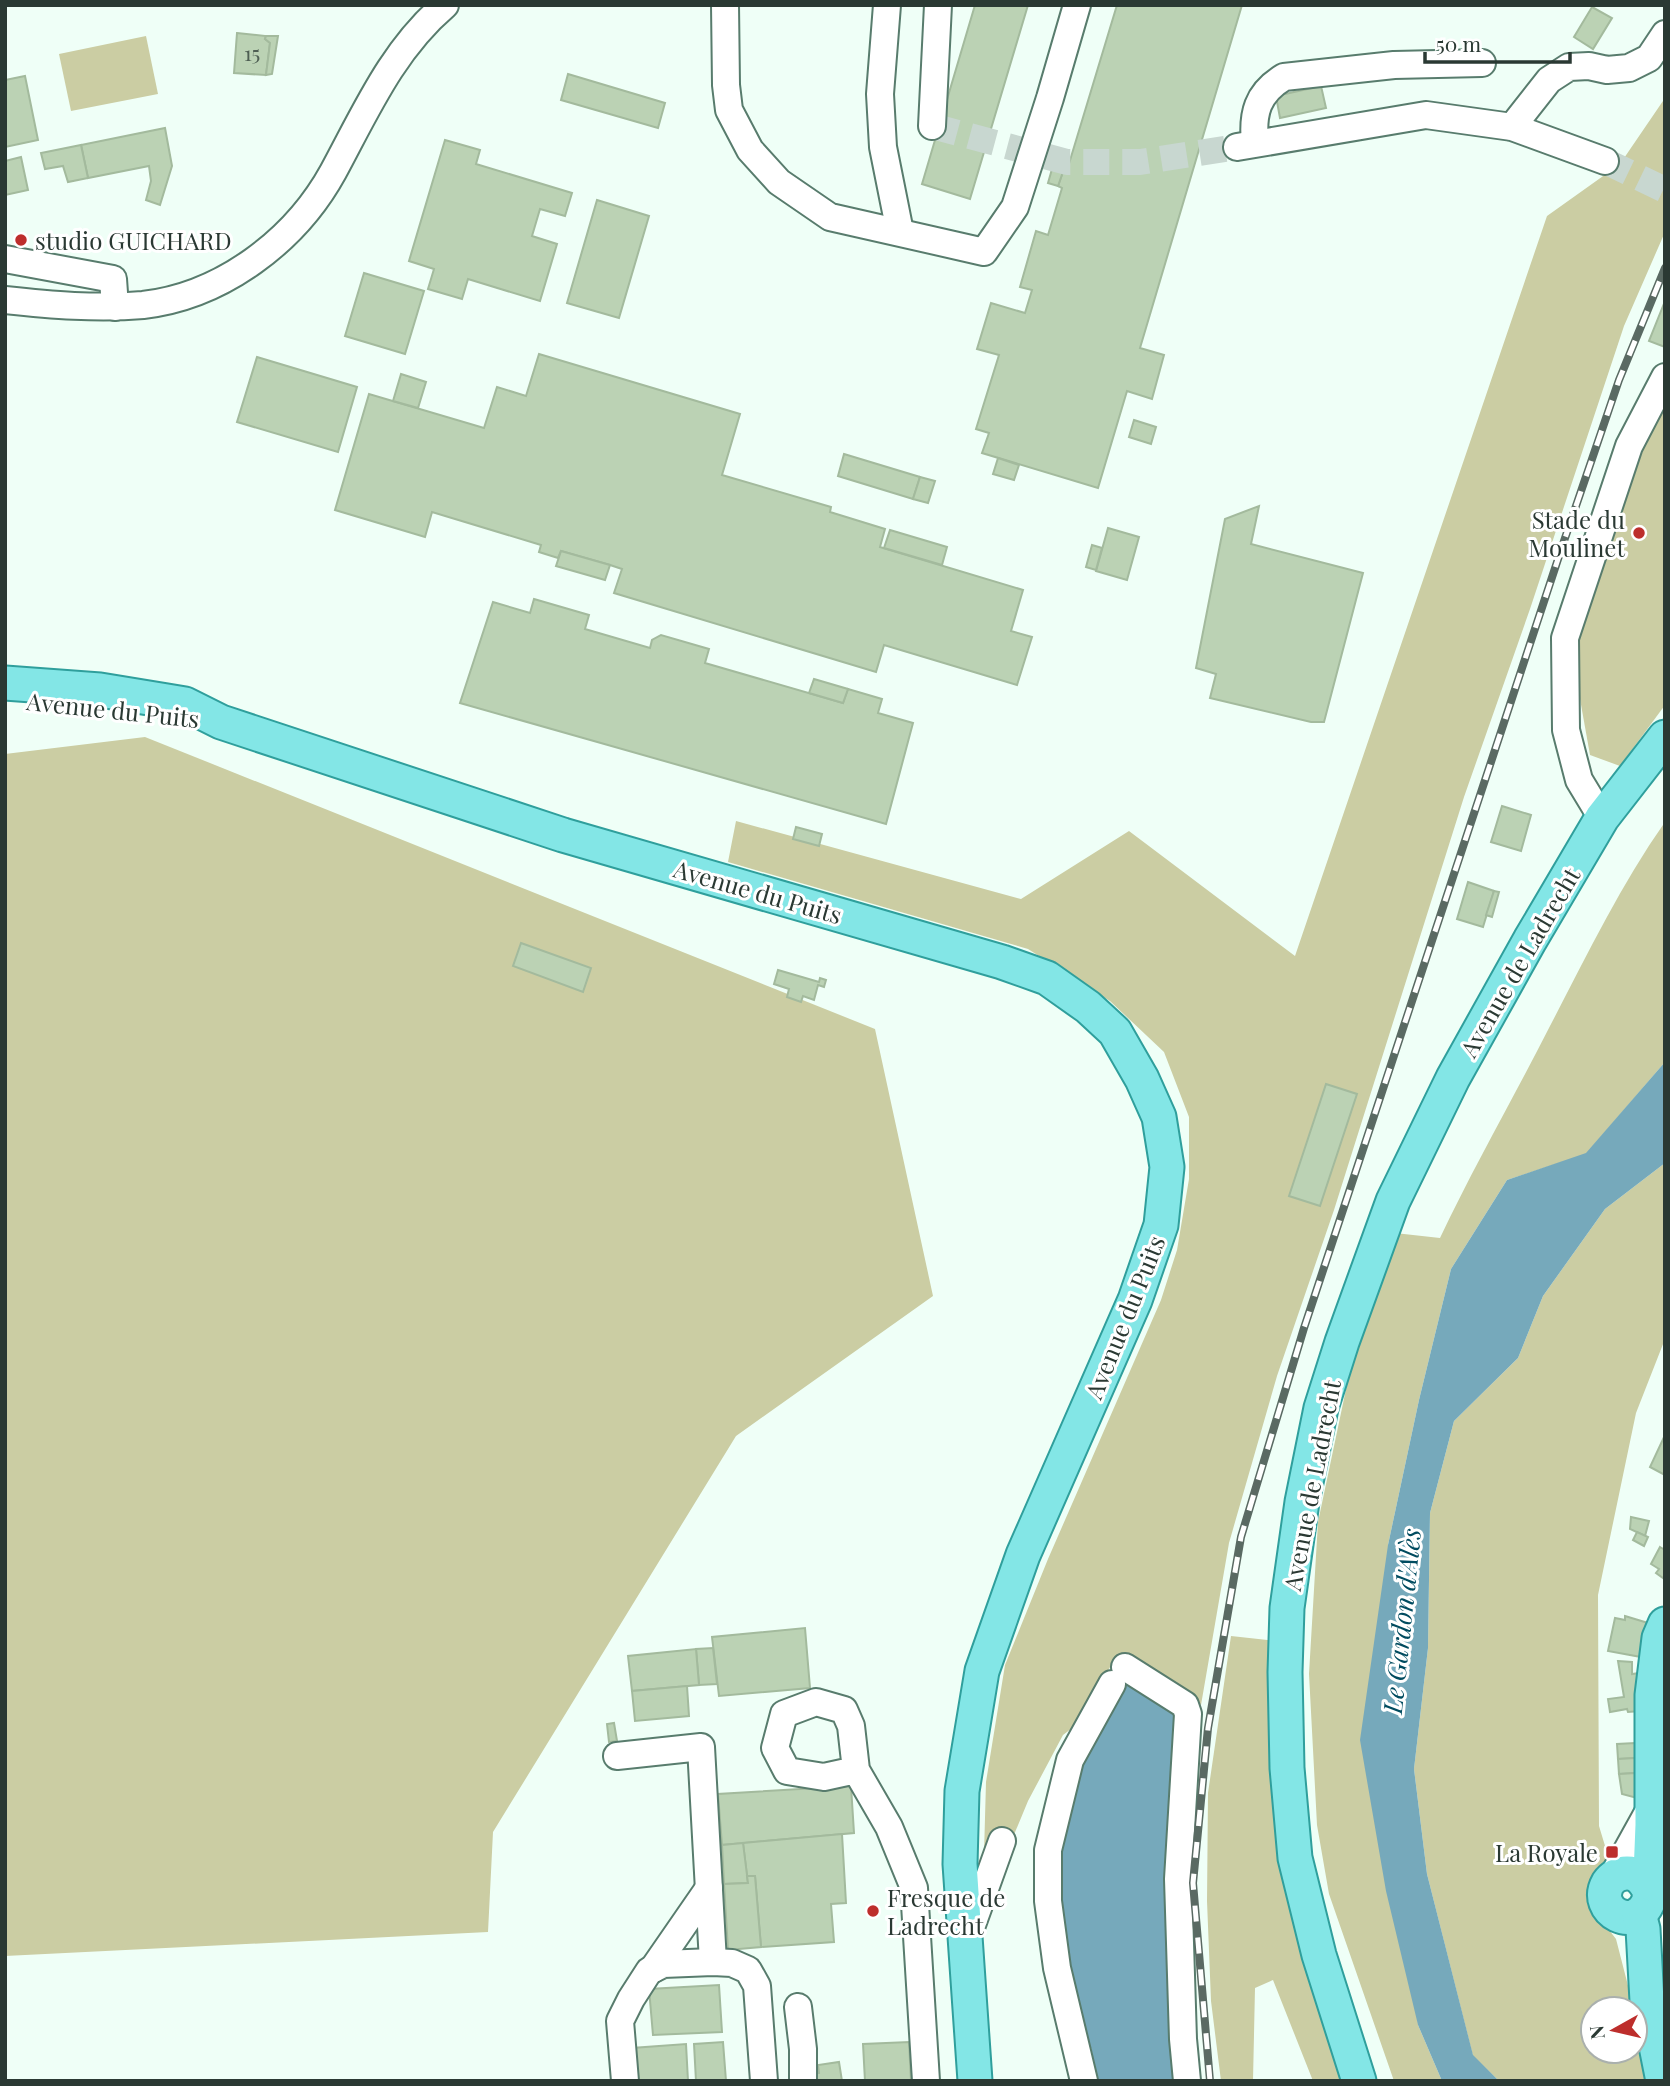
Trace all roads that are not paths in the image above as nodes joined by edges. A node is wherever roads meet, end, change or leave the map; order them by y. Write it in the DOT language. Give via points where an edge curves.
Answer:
graph roads {
  1 [pos="445,5"];
  2 [pos="725,5"];
  3 [pos="887,5"];
  4 [pos="938,5"];
  5 [pos="1077,5"];
  6 [pos="1665,34"];
  7 [pos="1482,63"];
  8 [pos="932,126"];
  9 [pos="1511,127"];
  10 [pos="1605,161"];
  11 [pos="900,232"];
  12 [pos="5,258"];
  13 [pos="5,300"];
  14 [pos="115,307"];
  15 [pos="1665,377"];
  16 [pos="5,683"];
  17 [pos="5,698"];
  18 [pos="221,722"];
  19 [pos="1665,737"];
  20 [pos="1602,818"];
  21 [pos="1665,1624"];
  22 [pos="617,1756"];
  23 [pos="856,1770"];
  24 [pos="1002,1841"];
  25 [pos="709,1888"];
  26 [pos="965,1944"];
  27 [pos="713,1962"];
  28 [pos="653,1969"];
  29 [pos="798,2007"];
  30 [pos="1082,2078"];
  31 [pos="625,2081"];
  32 [pos="764,2081"];
  33 [pos="803,2081"];
  34 [pos="926,2081"];
  35 [pos="975,2081"];
  36 [pos="1187,2081"];
  37 [pos="1359,2081"];
  38 [pos="1662,2081"];
  1 -- 14 [label="street" via="392,65 332,175 287,234 240,270 211,285 184,296"];
  2 -- 11 [label="street" via="729,110 750,150 779,182 830,217"];
  3 -- 11 [label="street" via="880,93 883,147"];
  4 -- 8 [label="street"];
  5 -- 11 [label="street" via="1015,207 984,252"];
  6 -- 9 [label="street" via="1649,58 1629,68 1569,67 1549,80"];
  7 -- 9 [label="street" via="1394,65 1284,77 1261,97 1246,145 1426,115"];
  9 -- 10 [label="street"];
  12 -- 14 [label="street" via="113,279"];
  13 -- 14 [label="street"];
  15 -- 20 [label="street" via="1629,446 1565,638 1566,730 1579,780"];
  16 -- 18 [label="main road, Avenue du Puits" via="100,690 185,704"];
  17 -- 18 [label="main road, Avenue du Puits" via="93,702"];
  18 -- 26 [label="main road, Avenue du Puits" via="563,835 1013,966 1046,978 1115,1032 1159,1117 1167,1167 1161,1225 1136,1300 1023,1555 982,1671 962,1791"];
  19 -- 20 [label="main road, Avenue de Ladrecht"];
  20 -- 37 [label="main road, Avenue de Ladrecht" via="1453,1078 1393,1201 1321,1408 1302,1502 1287,1608 1285,1672 1295,1858 1319,1955"];
  21 -- 38 [label="main road" via="1653,1695 1652,1815 1629,1894"];
  22 -- 25 [label="street" via="701,1747"];
  23 -- 34 [label="street" via="889,1827 914,1888"];
  24 -- 26 [label="street"];
  25 -- 27 [label="street"];
  25 -- 28 [label="street"];
  26 -- 35 [label="main road, Avenue du Puits"];
  27 -- 28 [label="street" via="663,1964"];
  27 -- 32 [label="street" via="748,1970 757,1986"];
  28 -- 31 [label="street" via="620,2021"];
  29 -- 33 [label="street"];
  30 -- 36 [label="street" via="1057,1968 1048,1901 1048,1850 1070,1760 1119,1676 1185,1705 1188,1714 1178,1880"];
}
